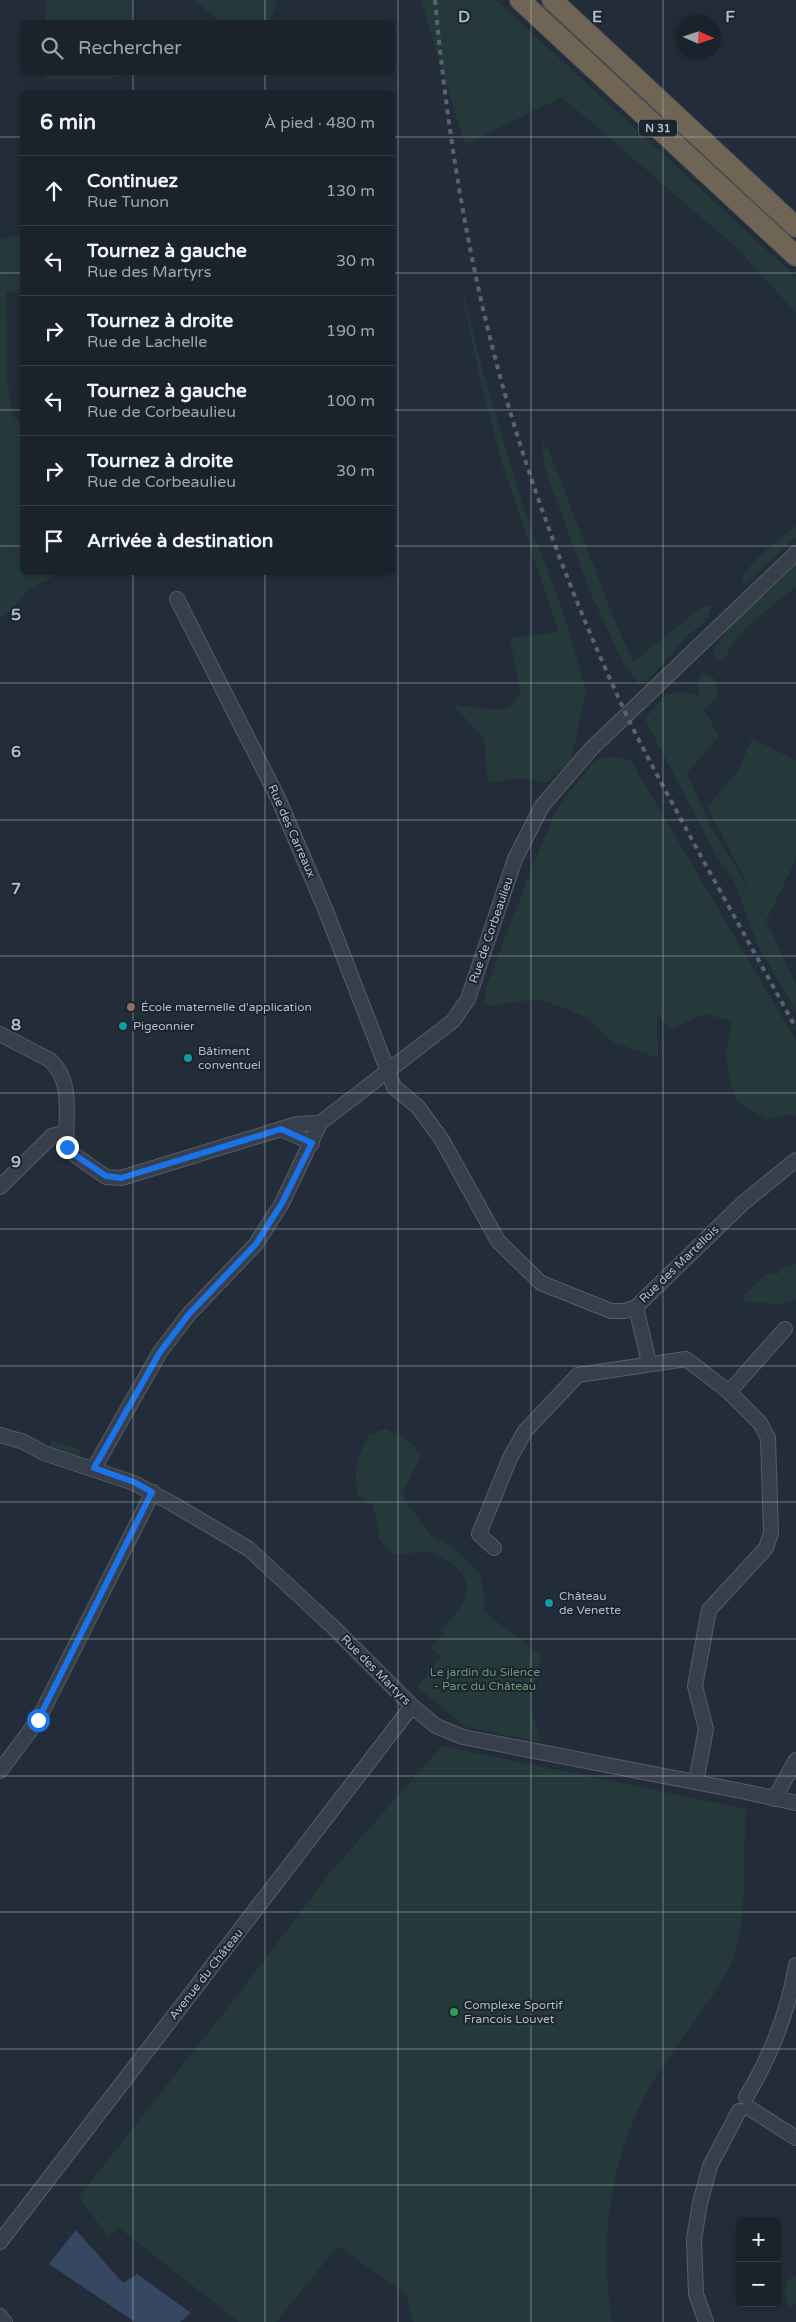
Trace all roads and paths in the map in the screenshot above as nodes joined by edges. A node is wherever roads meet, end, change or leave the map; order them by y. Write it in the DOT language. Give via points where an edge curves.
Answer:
graph roads {
  1 [pos="520,0"];
  2 [pos="552,0"];
  3 [pos="796,227"];
  4 [pos="796,256"];
  5 [pos="796,553"];
  6 [pos="177,599"];
  7 [pos="0,1034"];
  8 [pos="387,1072"];
  9 [pos="323,1120"];
  10 [pos="281,1129"];
  11 [pos="66,1132"];
  12 [pos="312,1143"];
  13 [pos="796,1160"];
  14 [pos="0,1187"];
  15 [pos="636,1306"];
  16 [pos="785,1329"];
  17 [pos="649,1363"];
  18 [pos="728,1392"];
  19 [pos="0,1435"];
  20 [pos="94,1468"];
  21 [pos="152,1492"];
  22 [pos="494,1548"];
  23 [pos="412,1706"];
  24 [pos="796,1760"];
  25 [pos="0,1771"];
  26 [pos="696,1782"];
  27 [pos="774,1799"];
  28 [pos="796,1803"];
  29 [pos="796,1965"];
  30 [pos="745,2105"];
  31 [pos="796,2138"];
  32 [pos="0,2242"];
  33 [pos="0,2316"];
  34 [pos="5,2322"];
  35 [pos="706,2322"];
  1 -- 4 [label="highway, N 31"];
  2 -- 3 [label="highway, N 31"];
  5 -- 8 [label="street, Rue de Corbeaulieu" via="626,714 542,806 515,859 468,999 453,1020"];
  6 -- 8 [label="street, Rue des Carreaux" via="278,798 326,910"];
  7 -- 11 [label="street" via="57,1066 67,1090"];
  8 -- 9 [label="street, Rue de Corbeaulieu"];
  8 -- 15 [label="street, Rue des Martellois" via="394,1087 418,1107 442,1140 498,1241 541,1283 611,1311 625,1311"];
  9 -- 10 [label="street"];
  9 -- 12 [label="street"];
  10 -- 11 [label="street" via="121,1178 106,1176 72,1153 67,1147"];
  10 -- 12 [label="street"];
  11 -- 14 [label="street" via="52,1136"];
  12 -- 20 [label="street" via="282,1203 256,1244 189,1314 160,1352"];
  13 -- 15 [label="street, Rue des Martellois" via="743,1202"];
  15 -- 17 [label="street"];
  16 -- 18 [label="street"];
  17 -- 18 [label="street" via="686,1359"];
  17 -- 22 [label="street" via="578,1375 525,1431 510,1458 479,1534"];
  18 -- 26 [label="street" via="760,1422 768,1438 771,1533 766,1548 708,1610 695,1686 706,1729"];
  19 -- 20 [label="street, Rue des Martyrs"];
  20 -- 21 [label="street, Rue des Martyrs"];
  21 -- 23 [label="street, Rue des Martyrs" via="249,1550 333,1626"];
  21 -- 25 [label="street" via="38,1720"];
  23 -- 26 [label="street, Rue des Martyrs" via="436,1726 463,1737"];
  23 -- 32 [label="street, Avenue du Château"];
  24 -- 27 [label="street"];
  26 -- 27 [label="street, Rue des Martyrs"];
  27 -- 28 [label="street, Rue des Martyrs"];
  29 -- 30 [label="street" via="789,2001 773,2046"];
  30 -- 31 [label="street"];
  30 -- 35 [label="street" via="710,2166 700,2203 694,2239 696,2294"];
  33 -- 34 [label="street"];
}
